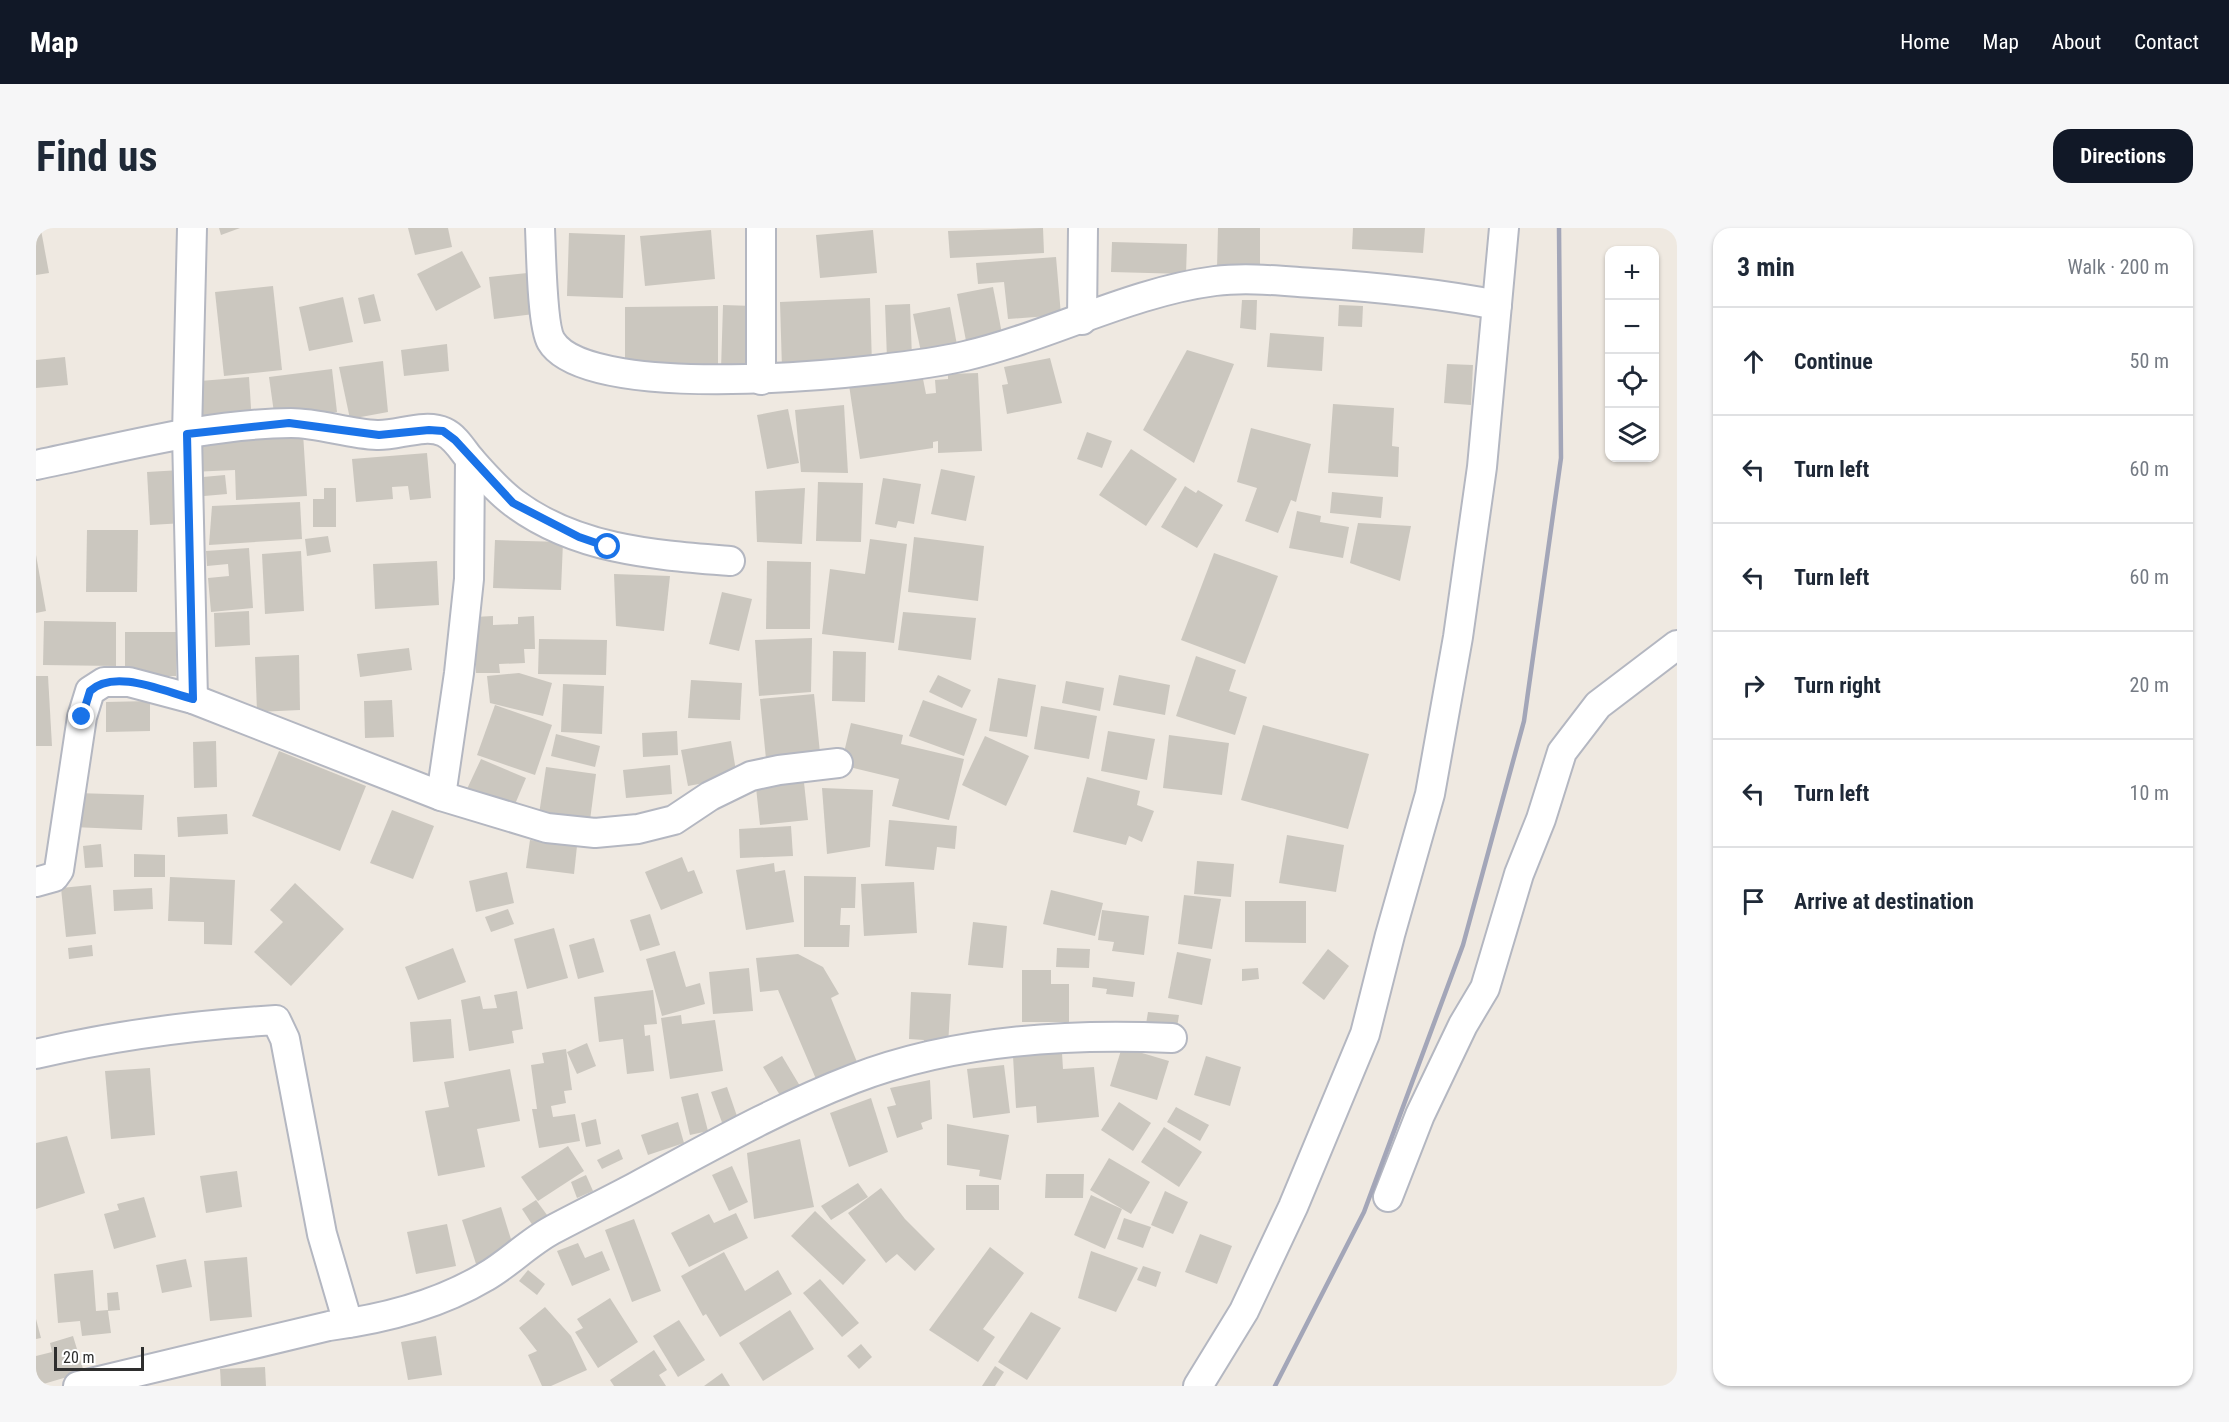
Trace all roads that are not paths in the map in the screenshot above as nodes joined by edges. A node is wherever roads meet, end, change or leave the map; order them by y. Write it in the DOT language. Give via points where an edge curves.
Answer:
graph roads {
  1 [pos="192,228"];
  2 [pos="540,228"];
  3 [pos="761,228"];
  4 [pos="1083,228"];
  5 [pos="1504,228"];
  6 [pos="1497,305"];
  7 [pos="1082,320"];
  8 [pos="761,380"];
  9 [pos="187,434"];
  10 [pos="470,459"];
  11 [pos="36,465"];
  12 [pos="730,561"];
  13 [pos="1677,645"];
  14 [pos="193,699"];
  15 [pos="838,763"];
  16 [pos="441,796"];
  17 [pos="36,882"];
  18 [pos="1172,1038"];
  19 [pos="36,1054"];
  20 [pos="1388,1197"];
  21 [pos="348,1323"];
  22 [pos="78,1386"];
  23 [pos="1198,1386"];
  1 -- 9 [label="street"];
  2 -- 8 [label="street" via="550,340 561,354 581,364 627,373"];
  3 -- 8 [label="street"];
  4 -- 7 [label="street"];
  5 -- 6 [label="street"];
  6 -- 7 [label="street" via="1381,287 1219,281 1178,287"];
  6 -- 23 [label="street" via="1479,490 1432,783 1365,1034 1293,1207 1244,1311"];
  7 -- 8 [label="street" via="1015,343 952,358 843,374"];
  9 -- 10 [label="street" via="289,423 379,435 443,431"];
  9 -- 11 [label="street"];
  9 -- 14 [label="street"];
  10 -- 12 [label="street" via="513,503 579,537 608,547 652,554"];
  10 -- 16 [label="street" via="469,579"];
  13 -- 20 [label="street" via="1598,705 1562,752 1519,874 1485,988 1420,1115"];
  14 -- 16 [label="street"];
  14 -- 17 [label="street" via="129,682 104,682 90,691 59,870 54,877"];
  15 -- 16 [label="street" via="750,777 710,796 674,820 596,833 547,828"];
  18 -- 21 [label="street" via="1107,1035 1025,1040 940,1054 855,1078 768,1116 549,1231 488,1276 452,1295"];
  19 -- 21 [label="street" via="202,1025 276,1020 285,1039 322,1234"];
  21 -- 22 [label="street"];
}
